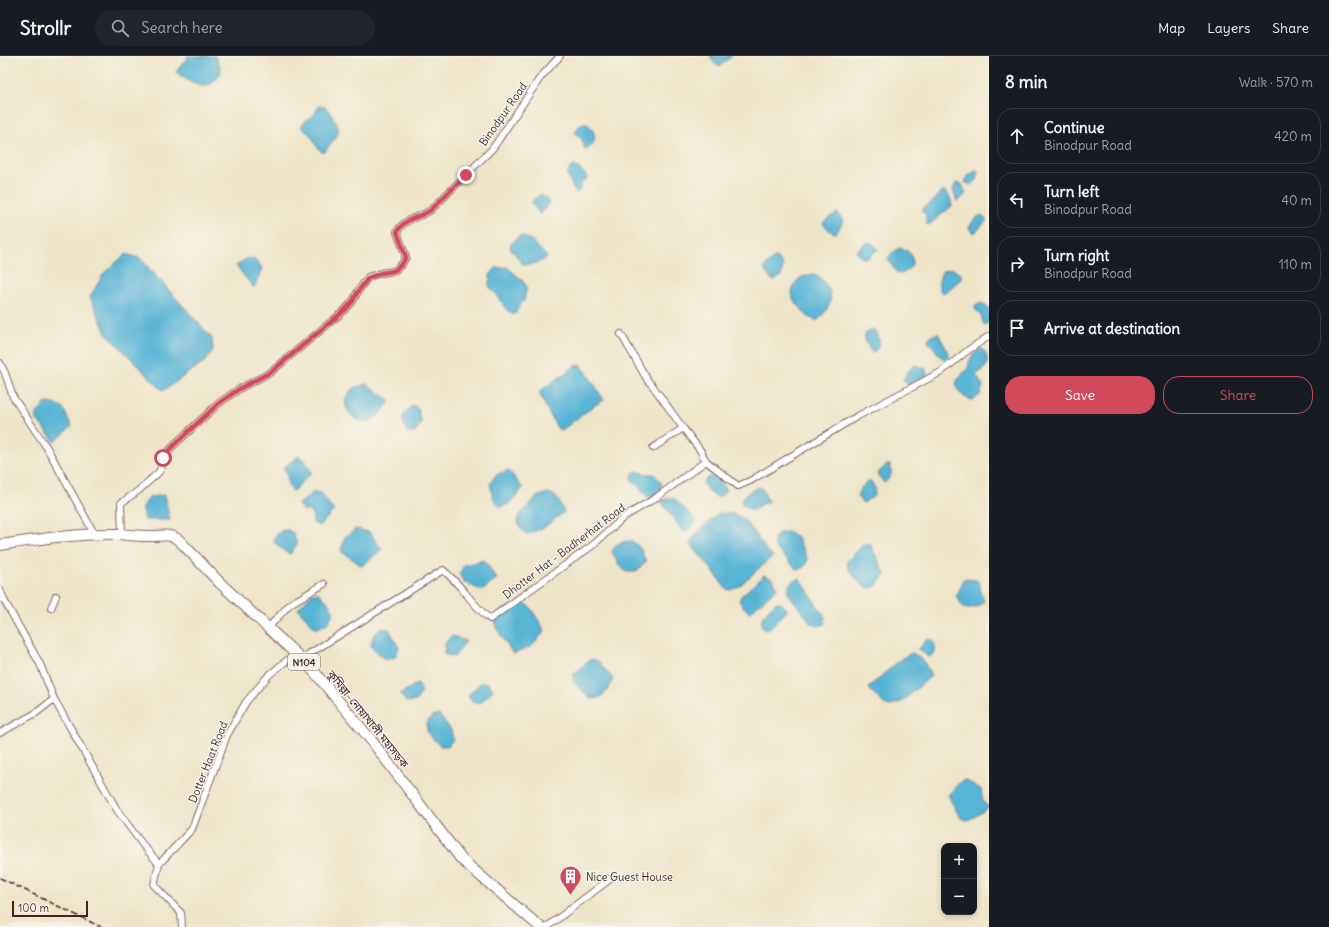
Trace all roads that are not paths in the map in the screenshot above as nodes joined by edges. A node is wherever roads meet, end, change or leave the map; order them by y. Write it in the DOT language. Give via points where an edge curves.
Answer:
graph roads {
  1 [pos="560,56"];
  2 [pos="621,334"];
  3 [pos="989,336"];
  4 [pos="0,363"];
  5 [pos="683,428"];
  6 [pos="653,448"];
  7 [pos="706,461"];
  8 [pos="122,534"];
  9 [pos="95,535"];
  10 [pos="0,544"];
  11 [pos="324,584"];
  12 [pos="1,591"];
  13 [pos="56,596"];
  14 [pos="4,604"];
  15 [pos="50,608"];
  16 [pos="268,628"];
  17 [pos="298,656"];
  18 [pos="54,699"];
  19 [pos="0,733"];
  20 [pos="159,864"];
  21 [pos="610,879"];
  22 [pos="182,927"];
  23 [pos="540,927"];
  24 [pos="547,927"];
  1 -- 8 [label="street, Binodpur Road" via="540,78 493,148 431,210 406,221 400,227 397,232 406,257 402,264 394,271 368,278 345,310 271,372 218,404 174,445 163,458 159,472 121,503"];
  2 -- 5 [label="street" via="648,381"];
  3 -- 7 [label="street" via="941,372 856,417 750,481 738,486"];
  4 -- 9 [label="street" via="13,397 48,448"];
  5 -- 6 [label="street"];
  5 -- 7 [label="street"];
  7 -- 17 [label="street, Dhotter Hat - Badherhat Road" via="657,497 624,517 594,544 490,619 443,570"];
  8 -- 9 [label="highway, কুমিল্লা–নোয়াখালী মহাসড়ক / N104"];
  8 -- 16 [label="highway, কুমিল্লা–নোয়াখালী মহাসড়ক / N104" via="173,536"];
  9 -- 10 [label="highway, কুমিল্লা–নোয়াখালী মহাসড়ক / N104"];
  11 -- 16 [label="street" via="290,604"];
  12 -- 14 [label="street"];
  13 -- 15 [label="street"];
  14 -- 18 [label="street" via="40,664"];
  16 -- 17 [label="highway, কুমিল্লা–নোয়াখালী মহাসড়ক / N104"];
  17 -- 20 [label="street, Dotter Haat Road" via="269,675 246,702 227,735 192,829"];
  17 -- 23 [label="highway, কুমিল্লা–নোয়াখালী মহাসড়ক / N104" via="350,714 462,860"];
  18 -- 19 [label="street" via="36,713"];
  18 -- 20 [label="street" via="117,810"];
  20 -- 22 [label="street" via="154,885 181,914"];
  21 -- 24 [label="street"];
}
